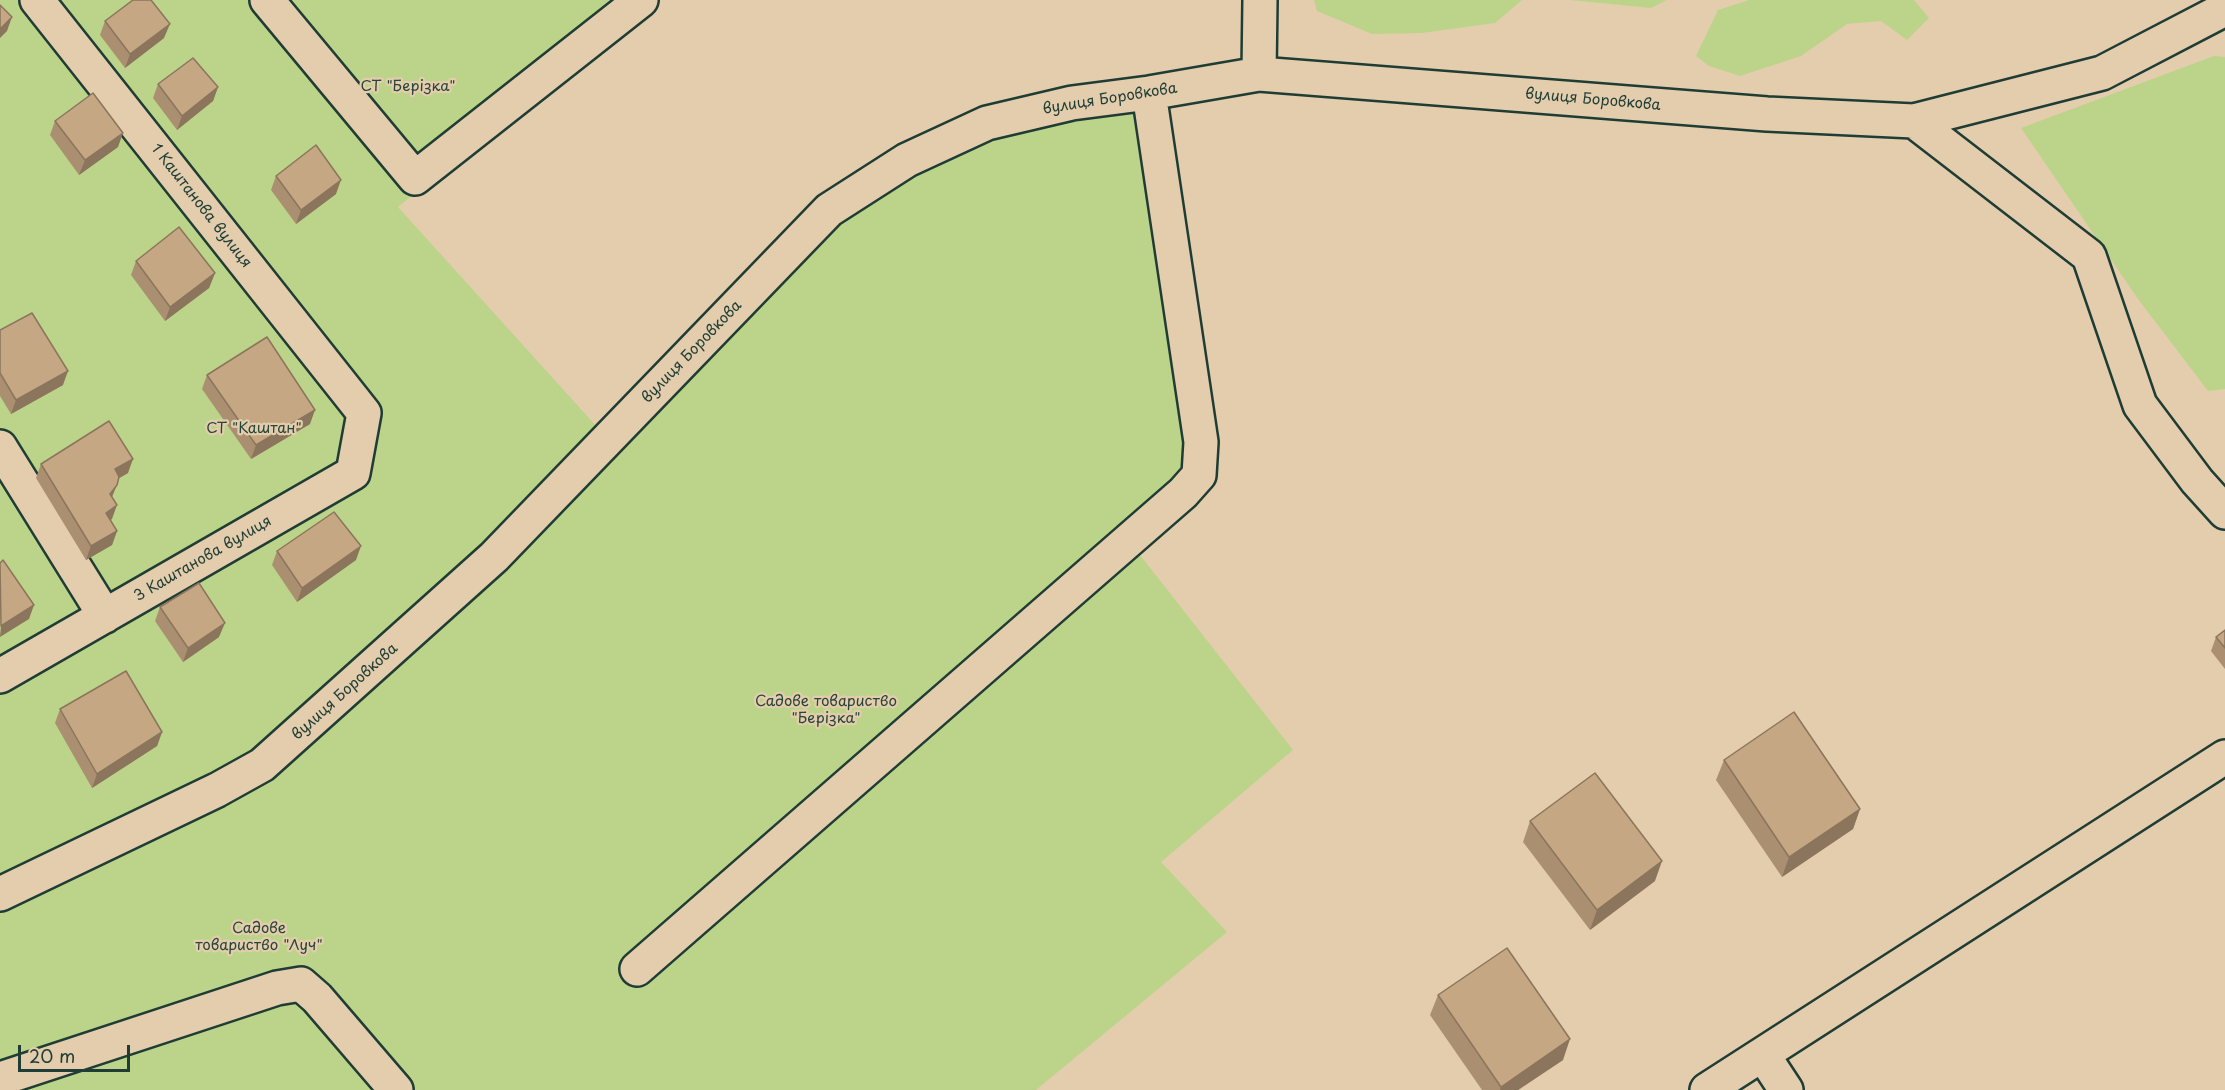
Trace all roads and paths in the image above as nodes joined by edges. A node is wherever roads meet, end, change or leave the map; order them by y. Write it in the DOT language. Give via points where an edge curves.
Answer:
graph roads {
  1 [pos="37,0"];
  2 [pos="267,0"];
  3 [pos="641,0"];
  4 [pos="1260,0"];
  5 [pos="2225,9"];
  6 [pos="1259,74"];
  7 [pos="1149,93"];
  8 [pos="1914,121"];
  9 [pos="364,413"];
  10 [pos="0,447"];
  11 [pos="2225,512"];
  12 [pos="105,616"];
  13 [pos="0,676"];
  14 [pos="2225,757"];
  15 [pos="0,894"];
  16 [pos="637,969"];
  17 [pos="1763,1055"];
  18 [pos="0,1079"];
  19 [pos="0,1087"];
  20 [pos="4,1090"];
  21 [pos="396,1090"];
  22 [pos="1707,1090"];
  23 [pos="1786,1090"];
  1 -- 9 [label="street, 1 Каштанова вулиця"];
  2 -- 3 [label="street" via="415,178"];
  4 -- 6 [label="street"];
  5 -- 8 [label="street, вулиця Боровкова" via="2102,73"];
  6 -- 7 [label="street, вулиця Боровкова"];
  6 -- 8 [label="street, вулиця Боровкова" via="1767,114"];
  7 -- 15 [label="street, вулиця Боровкова" via="1072,103 987,123 907,160 829,210 494,557 262,765"];
  7 -- 16 [label="street" via="1201,442 1199,476"];
  8 -- 11 [label="street" via="2089,256 2140,405"];
  9 -- 12 [label="street, 3 Каштанова вулиця" via="353,472"];
  10 -- 12 [label="street"];
  12 -- 13 [label="street, 3 Каштанова вулиця"];
  14 -- 17 [label="street"];
  17 -- 22 [label="street"];
  17 -- 23 [label="street"];
  18 -- 21 [label="street" via="277,988 301,984"];
  19 -- 20 [label="street"];
}
